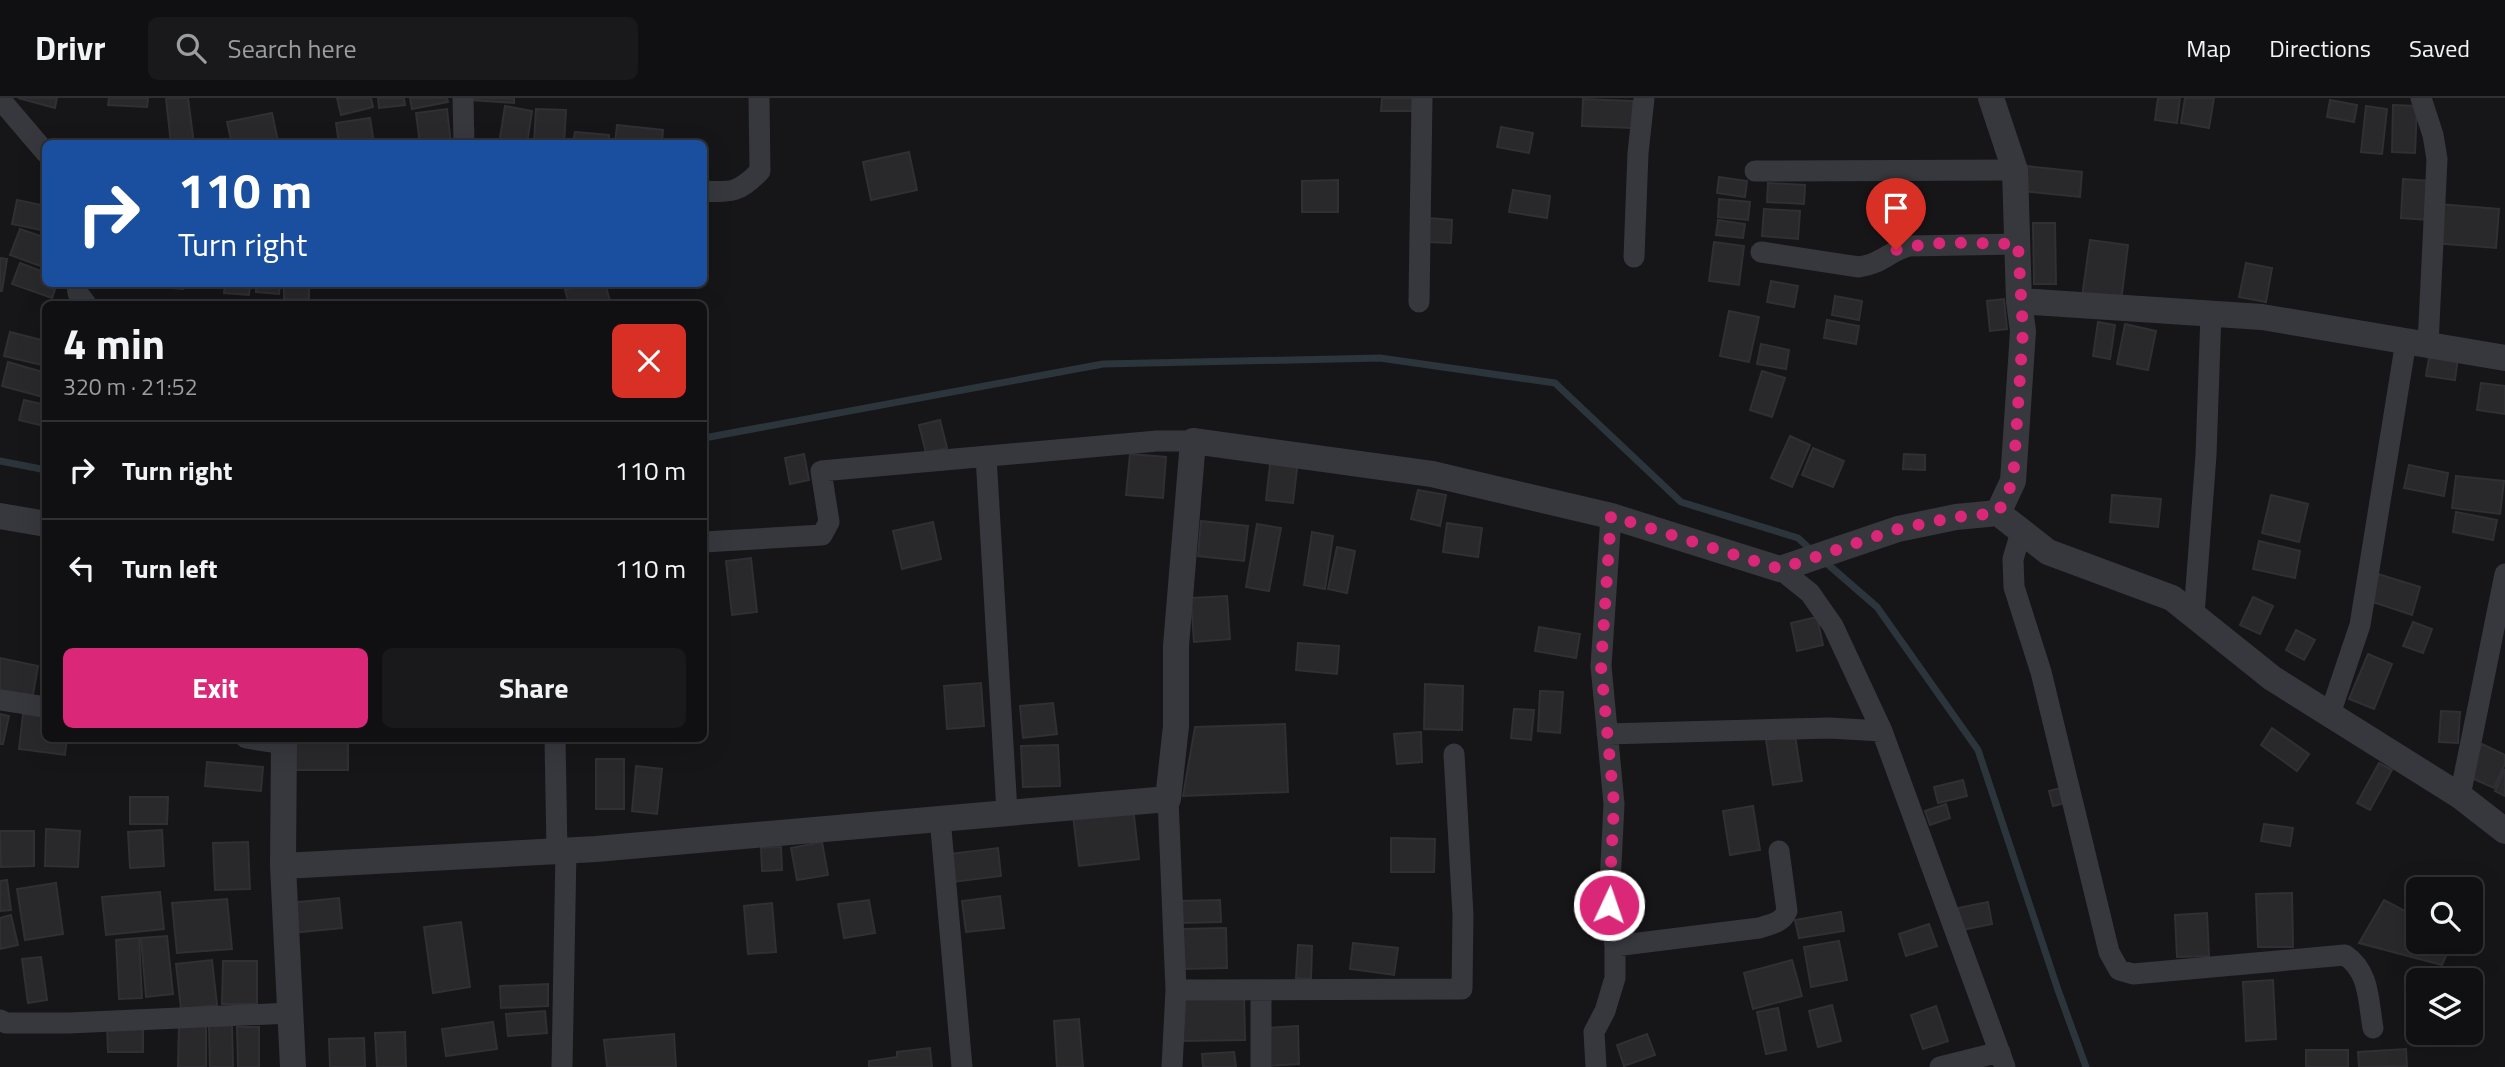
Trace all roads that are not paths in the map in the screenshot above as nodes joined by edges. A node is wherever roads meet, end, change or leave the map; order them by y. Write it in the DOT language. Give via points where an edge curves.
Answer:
graph roads {
  1 [pos="463,98"];
  2 [pos="759,98"];
  3 [pos="1422,98"];
  4 [pos="1644,98"];
  5 [pos="1991,98"];
  6 [pos="2421,98"];
  7 [pos="0,99"];
  8 [pos="464,140"];
  9 [pos="42,148"];
  10 [pos="2015,170"];
  11 [pos="1755,171"];
  12 [pos="707,191"];
  13 [pos="2018,244"];
  14 [pos="1761,252"];
  15 [pos="1634,257"];
  16 [pos="2020,301"];
  17 [pos="1419,302"];
  18 [pos="2211,313"];
  19 [pos="2417,343"];
  20 [pos="2505,358"];
  21 [pos="1194,441"];
  22 [pos="986,456"];
  23 [pos="1998,513"];
  24 [pos="0,516"];
  25 [pos="1611,516"];
  26 [pos="42,523"];
  27 [pos="2021,531"];
  28 [pos="707,542"];
  29 [pos="1780,569"];
  30 [pos="2505,574"];
  31 [pos="2194,615"];
  32 [pos="0,700"];
  33 [pos="42,706"];
  34 [pos="2330,714"];
  35 [pos="1882,731"];
  36 [pos="1607,734"];
  37 [pos="284,742"];
  38 [pos="555,742"];
  39 [pos="1454,754"];
  40 [pos="2460,796"];
  41 [pos="1168,799"];
  42 [pos="1007,812"];
  43 [pos="940,818"];
  44 [pos="2505,831"];
  45 [pos="561,851"];
  46 [pos="1779,851"];
  47 [pos="283,866"];
  48 [pos="1615,946"];
  49 [pos="1176,990"];
  50 [pos="1261,991"];
  51 [pos="291,1013"];
  52 [pos="0,1020"];
  53 [pos="2373,1028"];
  54 [pos="2003,1059"];
  55 [pos="293,1067"];
  56 [pos="562,1067"];
  57 [pos="962,1067"];
  58 [pos="1172,1067"];
  59 [pos="1261,1067"];
  60 [pos="1596,1067"];
  61 [pos="1940,1067"];
  1 -- 8 [label="street"];
  2 -- 12 [label="street" via="760,171 731,192"];
  3 -- 17 [label="street"];
  4 -- 15 [label="street"];
  5 -- 10 [label="street"];
  6 -- 19 [label="street" via="2433,135 2438,181"];
  7 -- 9 [label="street"];
  10 -- 11 [label="street"];
  10 -- 13 [label="street"];
  13 -- 14 [label="street" via="1909,246 1875,265 1859,267"];
  13 -- 16 [label="street"];
  16 -- 18 [label="street"];
  16 -- 23 [label="street" via="2023,331 2013,481"];
  18 -- 19 [label="street"];
  18 -- 31 [label="street"];
  19 -- 20 [label="street"];
  19 -- 34 [label="street" via="2360,625"];
  21 -- 22 [label="street" via="1157,440"];
  21 -- 25 [label="street" via="1432,474"];
  21 -- 41 [label="street"];
  22 -- 28 [label="street" via="821,471 829,522 822,535"];
  22 -- 42 [label="street"];
  23 -- 27 [label="street"];
  23 -- 29 [label="street" via="1898,529"];
  24 -- 26 [label="street"];
  25 -- 29 [label="street"];
  25 -- 36 [label="street" via="1601,666"];
  27 -- 31 [label="street" via="2048,552 2172,598"];
  27 -- 53 [label="street" via="2013,559 2014,587 2041,672 2109,952 2119,970 2133,974 2345,955 2357,963 2364,976"];
  29 -- 35 [label="street" via="1810,593 1833,626"];
  30 -- 40 [label="street"];
  31 -- 34 [label="street" via="2272,678"];
  32 -- 33 [label="street"];
  34 -- 40 [label="street"];
  35 -- 36 [label="street" via="1829,728"];
  35 -- 54 [label="street"];
  36 -- 48 [label="street" via="1614,804 1609,905"];
  37 -- 47 [label="street"];
  38 -- 45 [label="street"];
  39 -- 50 [label="street" via="1463,915 1462,989"];
  40 -- 44 [label="street"];
  41 -- 42 [label="street"];
  41 -- 49 [label="street"];
  42 -- 43 [label="street"];
  43 -- 45 [label="street"];
  43 -- 57 [label="street"];
  45 -- 47 [label="street"];
  45 -- 56 [label="street"];
  46 -- 48 [label="street" via="1787,911 1784,918 1759,928"];
  47 -- 51 [label="street"];
  48 -- 60 [label="street" via="1615,978 1594,1032"];
  49 -- 50 [label="street"];
  49 -- 58 [label="street"];
  50 -- 59 [label="street"];
  51 -- 52 [label="street" via="69,1023"];
  51 -- 55 [label="street"];
  54 -- 61 [label="street"];
}
